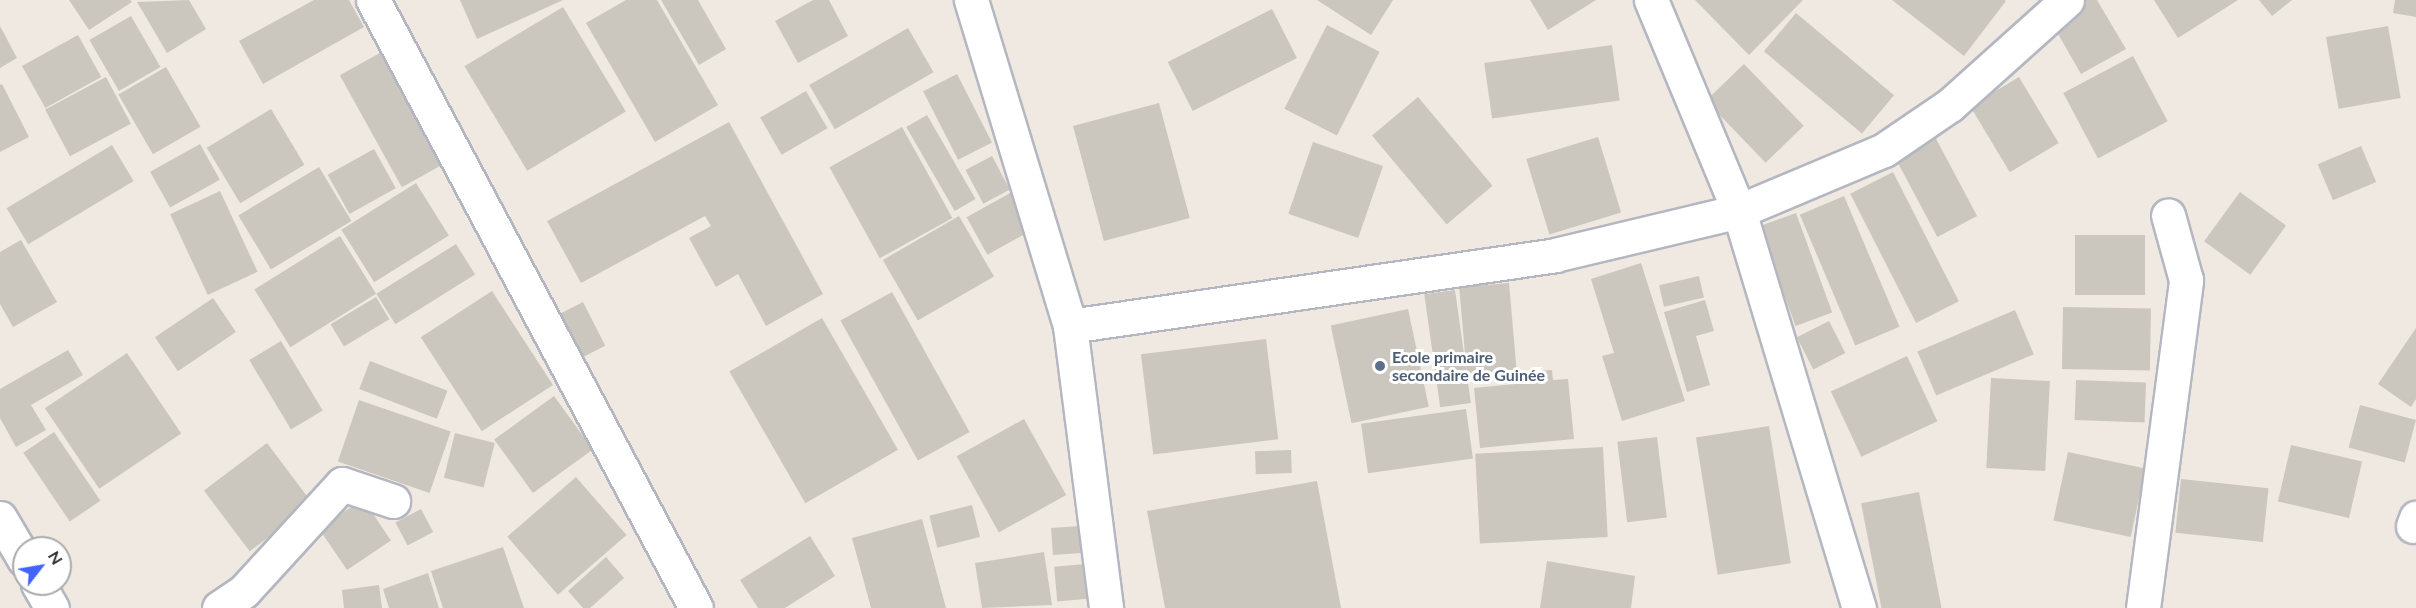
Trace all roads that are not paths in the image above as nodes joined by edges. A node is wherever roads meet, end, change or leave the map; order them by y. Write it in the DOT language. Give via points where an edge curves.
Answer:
graph roads {
  1 [pos="373,0"];
  2 [pos="971,0"];
  3 [pos="1650,0"];
  4 [pos="2067,0"];
  5 [pos="1739,211"];
  6 [pos="2168,216"];
  7 [pos="1070,326"];
  8 [pos="393,501"];
  9 [pos="0,518"];
  10 [pos="12,538"];
  11 [pos="219,608"];
  12 [pos="696,608"];
  13 [pos="1106,608"];
  14 [pos="1859,608"];
  15 [pos="2143,608"];
  1 -- 12 [label="street"];
  2 -- 7 [label="street"];
  3 -- 5 [label="street"];
  4 -- 5 [label="street" via="1950,105 1884,150"];
  5 -- 7 [label="street" via="1555,255"];
  5 -- 14 [label="street"];
  6 -- 15 [label="street" via="2186,280"];
  7 -- 13 [label="street"];
  8 -- 11 [label="street" via="342,484 244,591"];
  9 -- 10 [label="street"];
}
